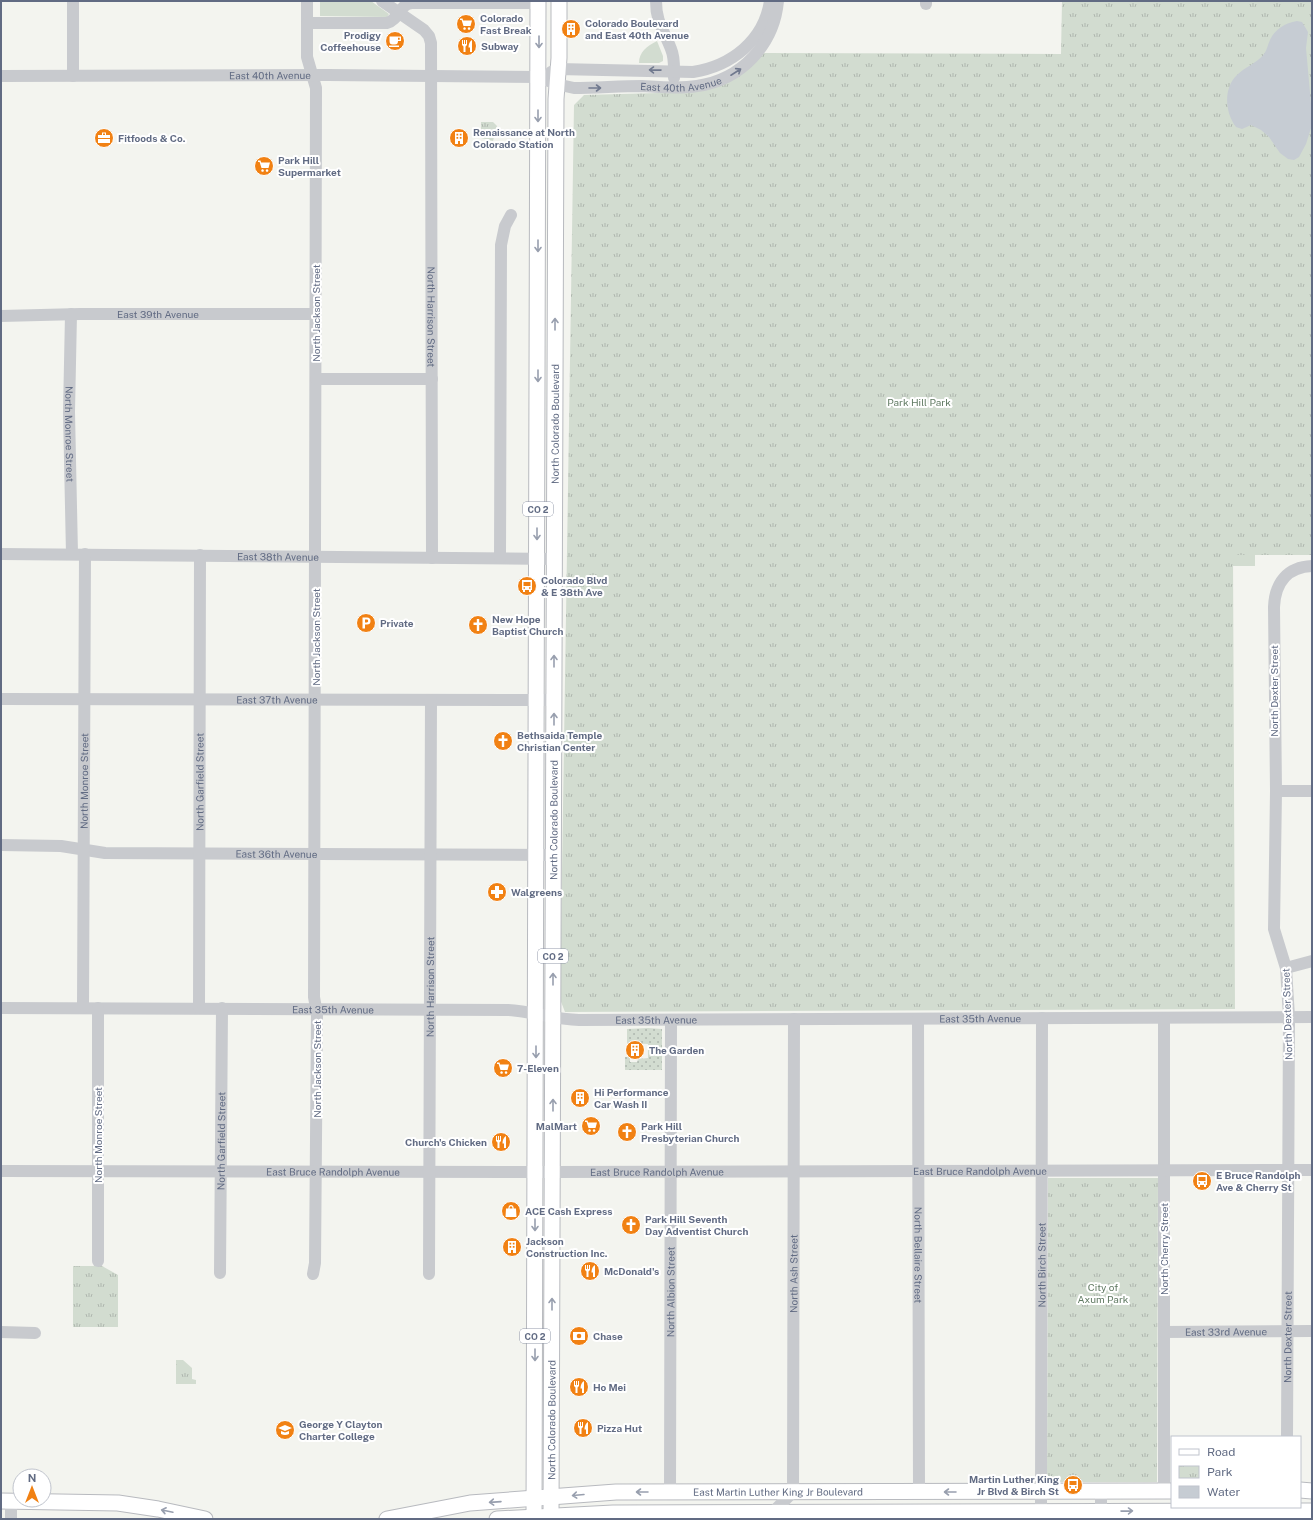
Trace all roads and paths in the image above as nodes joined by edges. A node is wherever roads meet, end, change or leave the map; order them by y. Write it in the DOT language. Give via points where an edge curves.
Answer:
graph roads {
  1 [pos="73,1"];
  2 [pos="307,1"];
  3 [pos="382,1"];
  4 [pos="559,1"];
  5 [pos="656,1"];
  6 [pos="770,1"];
  7 [pos="778,1"];
  8 [pos="538,2"];
  9 [pos="398,12"];
  10 [pos="307,23"];
  11 [pos="558,69"];
  12 [pos="674,71"];
  13 [pos="312,75"];
  14 [pos="1,76"];
  15 [pos="73,76"];
  16 [pos="432,76"];
  17 [pos="539,77"];
  18 [pos="556,84"];
  19 [pos="674,87"];
  20 [pos="511,215"];
  21 [pos="71,314"];
  22 [pos="316,314"];
  23 [pos="1,316"];
  24 [pos="316,379"];
  25 [pos="432,379"];
  26 [pos="1,554"];
  27 [pos="72,554"];
  28 [pos="85,554"];
  29 [pos="200,555"];
  30 [pos="316,556"];
  31 [pos="432,558"];
  32 [pos="500,558"];
  33 [pos="537,558"];
  34 [pos="555,559"];
  35 [pos="1312,566"];
  36 [pos="1,699"];
  37 [pos="85,699"];
  38 [pos="201,699"];
  39 [pos="316,699"];
  40 [pos="431,700"];
  41 [pos="537,700"];
  42 [pos="554,700"];
  43 [pos="1276,791"];
  44 [pos="1312,791"];
  45 [pos="1,845"];
  46 [pos="84,850"];
  47 [pos="200,854"];
  48 [pos="315,854"];
  49 [pos="430,855"];
  50 [pos="536,855"];
  51 [pos="554,855"];
  52 [pos="1312,961"];
  53 [pos="1286,968"];
  54 [pos="1,1008"];
  55 [pos="83,1008"];
  56 [pos="98,1008"];
  57 [pos="199,1008"];
  58 [pos="222,1008"];
  59 [pos="317,1009"];
  60 [pos="429,1009"];
  61 [pos="536,1013"];
  62 [pos="1289,1017"];
  63 [pos="1312,1017"];
  64 [pos="553,1018"];
  65 [pos="1042,1018"];
  66 [pos="1164,1018"];
  67 [pos="794,1019"];
  68 [pos="918,1019"];
  69 [pos="671,1020"];
  70 [pos="918,1170"];
  71 [pos="1041,1170"];
  72 [pos="1164,1170"];
  73 [pos="1288,1170"];
  74 [pos="1312,1170"];
  75 [pos="1,1171"];
  76 [pos="98,1171"];
  77 [pos="671,1171"];
  78 [pos="794,1171"];
  79 [pos="221,1172"];
  80 [pos="316,1172"];
  81 [pos="429,1172"];
  82 [pos="535,1172"];
  83 [pos="552,1172"];
  84 [pos="98,1261"];
  85 [pos="220,1273"];
  86 [pos="313,1274"];
  87 [pos="429,1274"];
  88 [pos="1288,1331"];
  89 [pos="1312,1331"];
  90 [pos="1,1332"];
  91 [pos="1164,1332"];
  92 [pos="35,1333"];
  93 [pos="1287,1436"];
  94 [pos="1167,1487"];
  95 [pos="1301,1490"];
  96 [pos="1312,1490"];
  97 [pos="1100,1491"];
  98 [pos="670,1492"];
  99 [pos="793,1492"];
  100 [pos="919,1492"];
  101 [pos="1041,1492"];
  102 [pos="551,1497"];
  103 [pos="534,1499"];
  104 [pos="6,1501"];
  105 [pos="1312,1511"];
  106 [pos="1041,1512"];
  107 [pos="646,1513"];
  108 [pos="1101,1515"];
  109 [pos="1211,1515"];
  110 [pos="662,1516"];
  111 [pos="772,1516"];
  112 [pos="882,1516"];
  113 [pos="991,1516"];
  114 [pos="551,1517"];
  115 [pos="534,1518"];
  116 [pos="11,1519"];
  117 [pos="205,1519"];
  118 [pos="387,1519"];
  119 [pos="497,1519"];
  120 [pos="618,1519"];
  1 -- 15 [label="street"];
  2 -- 10 [label="street, North Jackson Street"];
  3 -- 9 [label="street, North Harrison Street"];
  4 -- 11 [label="main road, North Colorado Boulevard / CO 2"];
  5 -- 12 [label="street" via="658,21 671,49"];
  6 -- 12 [label="street, East 40th Avenue" via="761,29 740,53 710,69 693,72"];
  19 -- 7 [label="street, East 40th Avenue, one-way" via="711,84 746,65 770,34 777,15"];
  8 -- 9 [label="street" via="412,3 405,4"];
  8 -- 17 [label="main road, North Colorado Boulevard / CO 2, one-way"];
  9 -- 10 [label="street" via="393,20 387,23"];
  9 -- 16 [label="street, North Harrison Street" via="429,36"];
  10 -- 13 [label="street, North Jackson Street" via="307,57"];
  12 -- 11 [label="street, East 40th Avenue, one-way"];
  11 -- 17 [label="street, East 40th Avenue"];
  11 -- 18 [label="main road, North Colorado Boulevard / CO 2"];
  12 -- 19 [label="street"];
  13 -- 15 [label="street, East 40th Avenue"];
  13 -- 16 [label="street, East 40th Avenue"];
  13 -- 22 [label="street, North Jackson Street" via="316,88"];
  14 -- 15 [label="street, East 40th Avenue"];
  16 -- 17 [label="street, East 40th Avenue"];
  16 -- 25 [label="street, North Harrison Street"];
  17 -- 18 [label="street, East 40th Avenue"];
  17 -- 33 [label="main road, North Colorado Boulevard / CO 2, one-way"];
  18 -- 19 [label="street, East 40th Avenue, one-way" via="574,88"];
  34 -- 18 [label="main road, North Colorado Boulevard / CO 2, one-way"];
  20 -- 32 [label="street" via="505,226 501,245"];
  21 -- 22 [label="street, East 39th Avenue"];
  21 -- 23 [label="street, East 39th Avenue"];
  21 -- 27 [label="street, North Monroe Street" via="69,420"];
  22 -- 24 [label="street, North Jackson Street"];
  24 -- 25 [label="street"];
  24 -- 30 [label="street, North Jackson Street"];
  25 -- 31 [label="street, North Harrison Street"];
  26 -- 27 [label="street, East 38th Avenue"];
  27 -- 28 [label="street, East 38th Avenue"];
  28 -- 29 [label="street, East 38th Avenue"];
  28 -- 37 [label="street, North Monroe Street"];
  29 -- 30 [label="street, East 38th Avenue"];
  29 -- 38 [label="street, North Garfield Street"];
  30 -- 31 [label="street, East 38th Avenue"];
  30 -- 39 [label="street, North Jackson Street"];
  31 -- 32 [label="street, East 38th Avenue"];
  32 -- 33 [label="street, East 38th Avenue"];
  33 -- 34 [label="street, East 38th Avenue"];
  33 -- 41 [label="main road, North Colorado Boulevard / CO 2"];
  42 -- 34 [label="main road, North Colorado Boulevard / CO 2, one-way"];
  35 -- 43 [label="street, North Dexter Street" via="1302,566 1288,573 1278,584 1275,593"];
  36 -- 37 [label="street, East 37th Avenue"];
  37 -- 38 [label="street, East 37th Avenue"];
  37 -- 46 [label="street, North Monroe Street"];
  38 -- 39 [label="street, East 37th Avenue"];
  38 -- 47 [label="street, North Garfield Street"];
  39 -- 40 [label="street, East 37th Avenue"];
  39 -- 48 [label="street, North Jackson Street"];
  40 -- 41 [label="street, East 37th Avenue"];
  40 -- 49 [label="street, North Harrison Street"];
  41 -- 42 [label="street, East 37th Avenue"];
  41 -- 50 [label="main road, North Colorado Boulevard / CO 2"];
  51 -- 42 [label="main road, North Colorado Boulevard / CO 2, one-way"];
  43 -- 44 [label="street"];
  43 -- 53 [label="street, North Dexter Street" via="1274,930"];
  45 -- 46 [label="street, East 36th Avenue" via="61,846"];
  46 -- 47 [label="street, East 36th Avenue" via="105,853"];
  46 -- 55 [label="street, North Monroe Street"];
  47 -- 48 [label="street, East 36th Avenue"];
  47 -- 57 [label="street, North Garfield Street"];
  48 -- 49 [label="street, East 36th Avenue"];
  48 -- 59 [label="street, North Jackson Street" via="314,997"];
  49 -- 50 [label="street, East 36th Avenue"];
  49 -- 60 [label="street, North Harrison Street"];
  50 -- 51 [label="street, East 36th Avenue"];
  50 -- 61 [label="main road, North Colorado Boulevard / CO 2"];
  64 -- 51 [label="main road, North Colorado Boulevard / CO 2, one-way"];
  52 -- 53 [label="street"];
  53 -- 62 [label="street, North Dexter Street"];
  54 -- 55 [label="street, East 35th Avenue"];
  55 -- 56 [label="street, East 35th Avenue"];
  56 -- 57 [label="street, East 35th Avenue"];
  56 -- 76 [label="street, North Monroe Street"];
  57 -- 58 [label="street, East 35th Avenue"];
  58 -- 59 [label="street, East 35th Avenue"];
  58 -- 79 [label="street, North Garfield Street"];
  59 -- 60 [label="street, East 35th Avenue"];
  59 -- 80 [label="street, North Jackson Street"];
  60 -- 61 [label="street, East 35th Avenue"];
  60 -- 81 [label="street, North Harrison Street"];
  61 -- 64 [label="street, East 35th Avenue"];
  61 -- 82 [label="main road, North Colorado Boulevard / CO 2, one-way"];
  62 -- 63 [label="street, East 35th Avenue"];
  62 -- 66 [label="street, East 35th Avenue"];
  62 -- 73 [label="street, North Dexter Street"];
  64 -- 69 [label="street, East 35th Avenue"];
  83 -- 64 [label="main road, North Colorado Boulevard / CO 2, one-way"];
  65 -- 66 [label="street, East 35th Avenue"];
  65 -- 68 [label="street, East 35th Avenue"];
  65 -- 71 [label="street, North Birch Street"];
  66 -- 72 [label="street, North Cherry Street"];
  67 -- 68 [label="street, East 35th Avenue"];
  67 -- 69 [label="street, East 35th Avenue"];
  67 -- 78 [label="street, North Ash Street"];
  68 -- 70 [label="street, North Bellaire Street"];
  69 -- 77 [label="street, North Albion Street"];
  70 -- 71 [label="street, East Bruce Randolph Avenue"];
  70 -- 78 [label="street, East Bruce Randolph Avenue"];
  70 -- 100 [label="street, North Bellaire Street"];
  71 -- 72 [label="street, East Bruce Randolph Avenue"];
  71 -- 101 [label="street, North Birch Street"];
  72 -- 73 [label="street, East Bruce Randolph Avenue"];
  72 -- 91 [label="street, North Cherry Street"];
  73 -- 74 [label="street, East Bruce Randolph Avenue"];
  73 -- 88 [label="street, North Dexter Street"];
  75 -- 76 [label="street, East Bruce Randolph Avenue"];
  76 -- 79 [label="street, East Bruce Randolph Avenue"];
  76 -- 84 [label="street, North Monroe Street"];
  77 -- 78 [label="street, East Bruce Randolph Avenue"];
  77 -- 83 [label="street, East Bruce Randolph Avenue"];
  77 -- 98 [label="street, North Albion Street"];
  78 -- 99 [label="street, North Ash Street"];
  79 -- 80 [label="street, East Bruce Randolph Avenue"];
  79 -- 85 [label="street, North Garfield Street"];
  80 -- 81 [label="street, East Bruce Randolph Avenue"];
  80 -- 86 [label="street, North Jackson Street"];
  81 -- 82 [label="street, East Bruce Randolph Avenue"];
  81 -- 87 [label="street, North Harrison Street"];
  82 -- 83 [label="street, East Bruce Randolph Avenue"];
  82 -- 103 [label="main road, North Colorado Boulevard / CO 2, one-way"];
  102 -- 83 [label="main road, North Colorado Boulevard / CO 2, one-way"];
  88 -- 89 [label="street, East 33rd Avenue"];
  88 -- 91 [label="street, East 33rd Avenue"];
  88 -- 93 [label="street, North Dexter Street"];
  90 -- 92 [label="street"];
  91 -- 94 [label="street, North Cherry Street"];
  94 -- 97 [label="main road, East Martin Luther King Jr Boulevard"];
  95 -- 96 [label="main road"];
  97 -- 101 [label="main road, East Martin Luther King Jr Boulevard"];
  97 -- 108 [label="street"];
  98 -- 99 [label="main road, East Martin Luther King Jr Boulevard"];
  98 -- 102 [label="main road, East Martin Luther King Jr Boulevard, one-way" via="614,1492"];
  99 -- 100 [label="main road, East Martin Luther King Jr Boulevard"];
  99 -- 111 [label="street"];
  101 -- 100 [label="main road, East Martin Luther King Jr Boulevard, one-way"];
  101 -- 106 [label="street, North Birch Street"];
  102 -- 103 [label="main road, East Martin Luther King Jr Boulevard"];
  102 -- 114 [label="main road, North Colorado Boulevard / CO 2"];
  103 -- 115 [label="main road, North Colorado Boulevard / CO 2"];
  103 -- 118 [label="main road, East Martin Luther King Jr Boulevard, one-way" via="459,1505"];
  104 -- 116 [label="street"];
  117 -- 104 [label="main road, one-way" via="118,1503"];
  105 -- 109 [label="main road, East Martin Luther King Jr Boulevard"];
  106 -- 108 [label="main road, East Martin Luther King Jr Boulevard"];
  106 -- 113 [label="main road, East Martin Luther King Jr Boulevard"];
  107 -- 110 [label="main road, East Martin Luther King Jr Boulevard"];
  107 -- 114 [label="main road, East Martin Luther King Jr Boulevard"];
  107 -- 120 [label="main road"];
  108 -- 109 [label="main road, East Martin Luther King Jr Boulevard, one-way"];
  110 -- 111 [label="main road, East Martin Luther King Jr Boulevard"];
  111 -- 112 [label="main road, East Martin Luther King Jr Boulevard"];
  112 -- 113 [label="main road, East Martin Luther King Jr Boulevard"];
  114 -- 115 [label="main road, East Martin Luther King Jr Boulevard"];
  115 -- 119 [label="main road, East Martin Luther King Jr Boulevard"];
}
